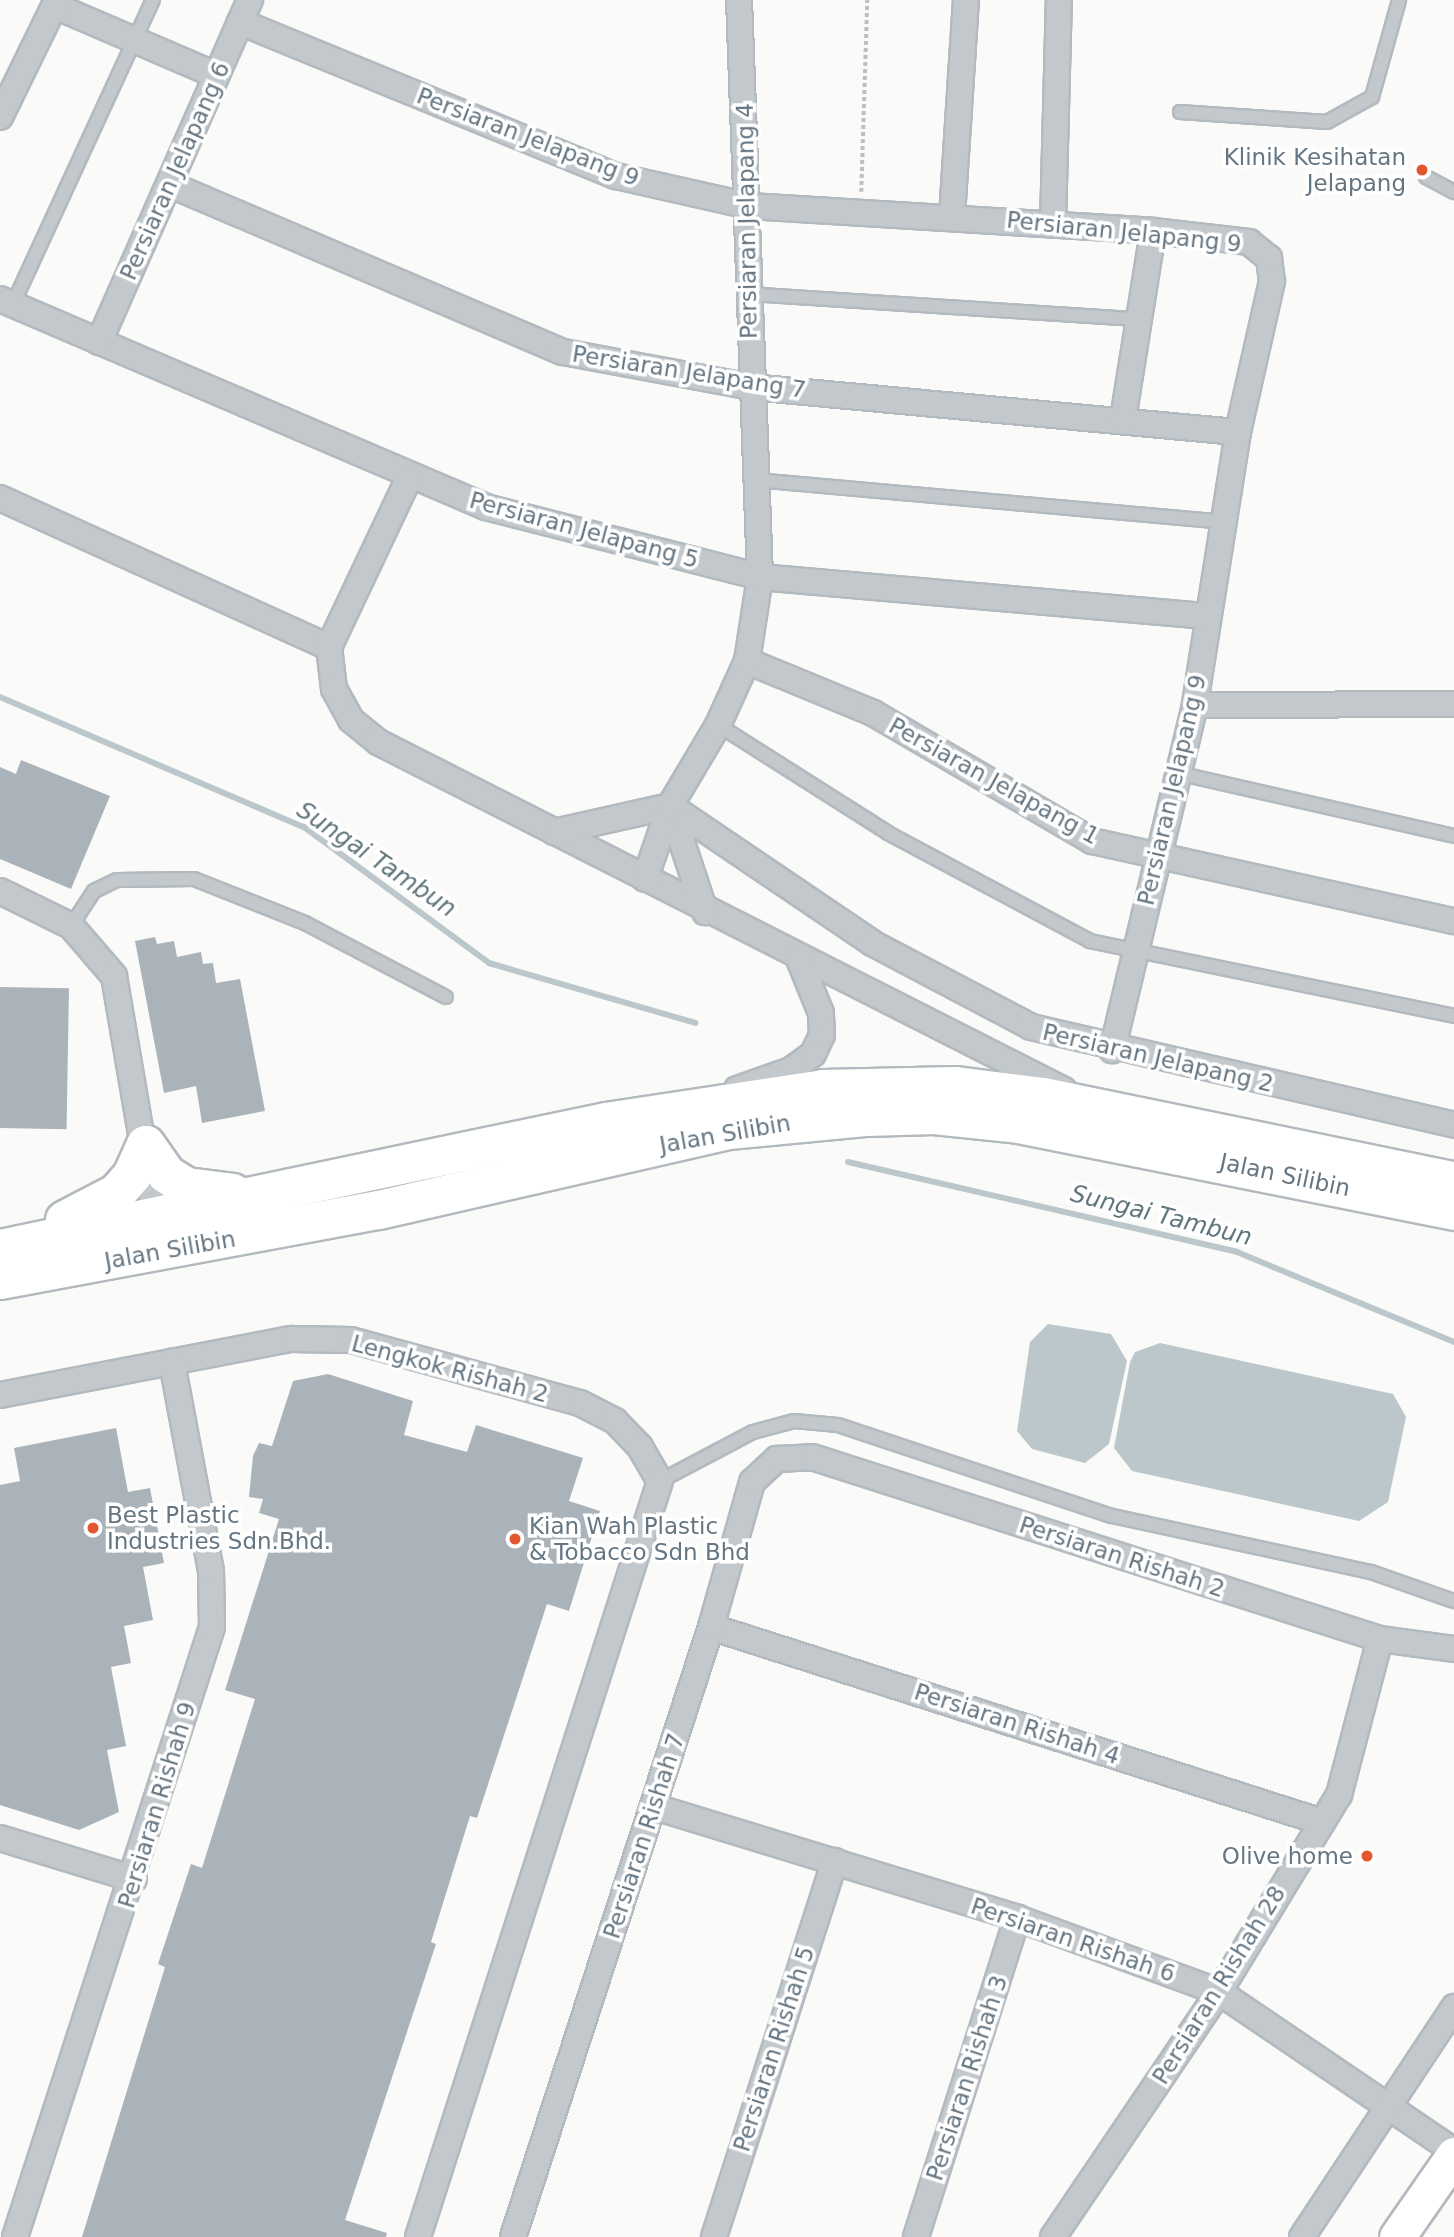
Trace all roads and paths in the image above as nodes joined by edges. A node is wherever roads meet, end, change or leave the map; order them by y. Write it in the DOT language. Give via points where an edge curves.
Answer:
graph roads {
  1 [pos="153,0"];
  2 [pos="740,0"];
  3 [pos="867,0"];
  4 [pos="965,0"];
  5 [pos="1059,0"];
  6 [pos="1399,0"];
  7 [pos="56,3"];
  8 [pos="245,11"];
  9 [pos="134,42"];
  10 [pos="216,75"];
  11 [pos="3,101"];
  12 [pos="1180,112"];
  13 [pos="1426,177"];
  14 [pos="171,185"];
  15 [pos="1454,192"];
  16 [pos="749,205"];
  17 [pos="860,212"];
  18 [pos="952,216"];
  19 [pos="1053,224"];
  20 [pos="1153,231"];
  21 [pos="748,294"];
  22 [pos="6,302"];
  23 [pos="1138,319"];
  24 [pos="99,342"];
  25 [pos="751,387"];
  26 [pos="1123,419"];
  27 [pos="1238,432"];
  28 [pos="410,476"];
  29 [pos="756,480"];
  30 [pos="0,498"];
  31 [pos="1226,522"];
  32 [pos="760,577"];
  33 [pos="1206,617"];
  34 [pos="329,647"];
  35 [pos="747,661"];
  36 [pos="1454,704"];
  37 [pos="1195,705"];
  38 [pos="718,724"];
  39 [pos="1177,773"];
  40 [pos="670,806"];
  41 [pos="554,832"];
  42 [pos="1454,836"];
  43 [pos="1158,856"];
  44 [pos="645,879"];
  45 [pos="0,891"];
  46 [pos="705,912"];
  47 [pos="1454,921"];
  48 [pos="71,926"];
  49 [pos="1136,948"];
  50 [pos="798,957"];
  51 [pos="446,997"];
  52 [pos="1454,1016"];
  53 [pos="1112,1050"];
  54 [pos="713,1103"];
  55 [pos="1107,1109"];
  56 [pos="1454,1125"];
  57 [pos="146,1145"];
  58 [pos="1454,1181"];
  59 [pos="274,1195"];
  60 [pos="379,1210"];
  61 [pos="1454,1211"];
  62 [pos="155,1215"];
  63 [pos="0,1243"];
  64 [pos="0,1249"];
  65 [pos="0,1279"];
  66 [pos="172,1362"];
  67 [pos="0,1395"];
  68 [pos="793,1455"];
  69 [pos="660,1481"];
  70 [pos="1454,1601"];
  71 [pos="712,1627"];
  72 [pos="1380,1639"];
  73 [pos="1454,1649"];
  74 [pos="654,1807"];
  75 [pos="1322,1822"];
  76 [pos="0,1838"];
  77 [pos="835,1861"];
  78 [pos="134,1879"];
  79 [pos="1017,1918"];
  80 [pos="1219,1992"];
  81 [pos="1454,2007"];
  82 [pos="1391,2107"];
  83 [pos="1454,2153"];
  84 [pos="15,2237"];
  85 [pos="418,2237"];
  86 [pos="513,2237"];
  87 [pos="714,2237"];
  88 [pos="916,2237"];
  89 [pos="1053,2237"];
  90 [pos="1302,2237"];
  91 [pos="1397,2237"];
  1 -- 9 [label="lane"];
  2 -- 16 [label="street, Persiaran Jelapang 4"];
  3 -- 17 [label="path"];
  4 -- 18 [label="street"];
  5 -- 19 [label="street"];
  6 -- 12 [label="lane" via="1372,97 1327,122"];
  7 -- 9 [label="street"];
  7 -- 11 [label="street"];
  8 -- 10 [label="street, Persiaran Jelapang 6"];
  8 -- 16 [label="street, Persiaran Jelapang 9" via="616,176"];
  9 -- 10 [label="street"];
  9 -- 22 [label="lane"];
  10 -- 14 [label="street, Persiaran Jelapang 6"];
  13 -- 15 [label="lane"];
  14 -- 24 [label="street, Persiaran Jelapang 6"];
  14 -- 25 [label="street, Persiaran Jelapang 7" via="563,352"];
  16 -- 17 [label="street, Persiaran Jelapang 9"];
  16 -- 21 [label="street, Persiaran Jelapang 4"];
  17 -- 18 [label="street, Persiaran Jelapang 9"];
  18 -- 19 [label="street, Persiaran Jelapang 9"];
  19 -- 20 [label="street, Persiaran Jelapang 9"];
  20 -- 23 [label="street"];
  20 -- 27 [label="street, Persiaran Jelapang 9" via="1250,242 1269,258 1272,281"];
  21 -- 23 [label="lane"];
  21 -- 25 [label="street, Persiaran Jelapang 4"];
  22 -- 24 [label="street, Persiaran Jelapang 5"];
  23 -- 26 [label="street"];
  24 -- 28 [label="street, Persiaran Jelapang 5"];
  25 -- 26 [label="street, Persiaran Jelapang 7"];
  25 -- 29 [label="street, Persiaran Jelapang 4"];
  26 -- 27 [label="street, Persiaran Jelapang 7"];
  27 -- 31 [label="street, Persiaran Jelapang 9"];
  28 -- 32 [label="street, Persiaran Jelapang 5" via="486,507"];
  28 -- 34 [label="street"];
  29 -- 31 [label="lane"];
  29 -- 32 [label="street, Persiaran Jelapang 4"];
  30 -- 34 [label="street"];
  31 -- 33 [label="street, Persiaran Jelapang 9"];
  32 -- 33 [label="street, Persiaran Jelapang 5"];
  32 -- 35 [label="street, Persiaran Jelapang 4"];
  33 -- 37 [label="street, Persiaran Jelapang 9"];
  34 -- 41 [label="street, Jalan Silibin" via="334,689 352,720 378,742"];
  35 -- 38 [label="street, Persiaran Jelapang 4"];
  35 -- 43 [label="street, Persiaran Jelapang 1" via="873,713 1092,841"];
  36 -- 37 [label="street"];
  37 -- 39 [label="street, Persiaran Jelapang 9"];
  38 -- 40 [label="street, Persiaran Jelapang 4"];
  38 -- 49 [label="lane" via="888,833 1090,941"];
  39 -- 42 [label="lane"];
  39 -- 43 [label="street, Persiaran Jelapang 9"];
  40 -- 41 [label="street"];
  40 -- 44 [label="street, Persiaran Jelapang 4"];
  40 -- 46 [label="street"];
  40 -- 53 [label="street, Persiaran Jelapang 2" via="872,943 1031,1027"];
  41 -- 44 [label="street, Jalan Silibin"];
  43 -- 47 [label="street, Persiaran Jelapang 1"];
  43 -- 49 [label="street, Persiaran Jelapang 9"];
  44 -- 46 [label="street, Jalan Silibin"];
  45 -- 48 [label="street"];
  46 -- 50 [label="street, Jalan Silibin"];
  48 -- 51 [label="lane" via="94,891 117,880 194,880 305,923"];
  48 -- 57 [label="street" via="114,976"];
  49 -- 52 [label="lane"];
  49 -- 53 [label="street, Persiaran Jelapang 9"];
  50 -- 54 [label="street" via="821,1013 822,1035 813,1054 791,1070"];
  50 -- 55 [label="street, Jalan Silibin"];
  53 -- 56 [label="street, Persiaran Jelapang 2"];
  54 -- 55 [label="main road, Jalan Silibin" via="823,1089 956,1086"];
  54 -- 59 [label="main road, Jalan Silibin"];
  55 -- 58 [label="main road, Jalan Silibin"];
  57 -- 59 [label="main road" via="166,1174 187,1187"];
  57 -- 62 [label="street"];
  57 -- 63 [label="main road" via="132,1176 98,1206"];
  59 -- 62 [label="main road, Jalan Silibin"];
  60 -- 61 [label="main road, Jalan Silibin" via="729,1130 788,1122 934,1115 1157,1148"];
  60 -- 62 [label="main road" via="298,1210 182,1233 164,1229"];
  60 -- 65 [label="main road, Jalan Silibin"];
  62 -- 64 [label="main road, Jalan Silibin"];
  62 -- 65 [label="main road" via="136,1242"];
  66 -- 67 [label="street, Lengkok Rishah 2"];
  66 -- 69 [label="street, Lengkok Rishah 2" via="292,1339 351,1340 580,1403 615,1421 640,1447"];
  66 -- 78 [label="street, Persiaran Rishah 9" via="211,1571 212,1627"];
  68 -- 71 [label="street, Persiaran Rishah 7" via="764,1467 752,1482"];
  68 -- 72 [label="street, Persiaran Rishah 2"];
  69 -- 70 [label="lane" via="753,1432 794,1421 838,1425 1112,1516 1371,1572"];
  69 -- 85 [label="street"];
  71 -- 74 [label="street, Persiaran Rishah 7"];
  71 -- 75 [label="street, Persiaran Rishah 4"];
  72 -- 73 [label="street, Persiaran Rishah 2"];
  72 -- 75 [label="street, Persiaran Rishah 28" via="1349,1772"];
  74 -- 77 [label="street, Persiaran Rishah 6"];
  74 -- 86 [label="street, Persiaran Rishah 7"];
  75 -- 80 [label="street, Persiaran Rishah 28"];
  76 -- 78 [label="street"];
  77 -- 79 [label="street, Persiaran Rishah 6"];
  77 -- 87 [label="street, Persiaran Rishah 5"];
  78 -- 84 [label="street, Persiaran Rishah 9"];
  79 -- 80 [label="street, Persiaran Rishah 6"];
  79 -- 88 [label="street, Persiaran Rishah 3"];
  80 -- 82 [label="street, Persiaran Rishah 6"];
  80 -- 89 [label="street, Persiaran Rishah 28"];
  81 -- 82 [label="street"];
  82 -- 83 [label="street, Persiaran Rishah 6"];
  82 -- 90 [label="street"];
  83 -- 91 [label="main road"];
}
